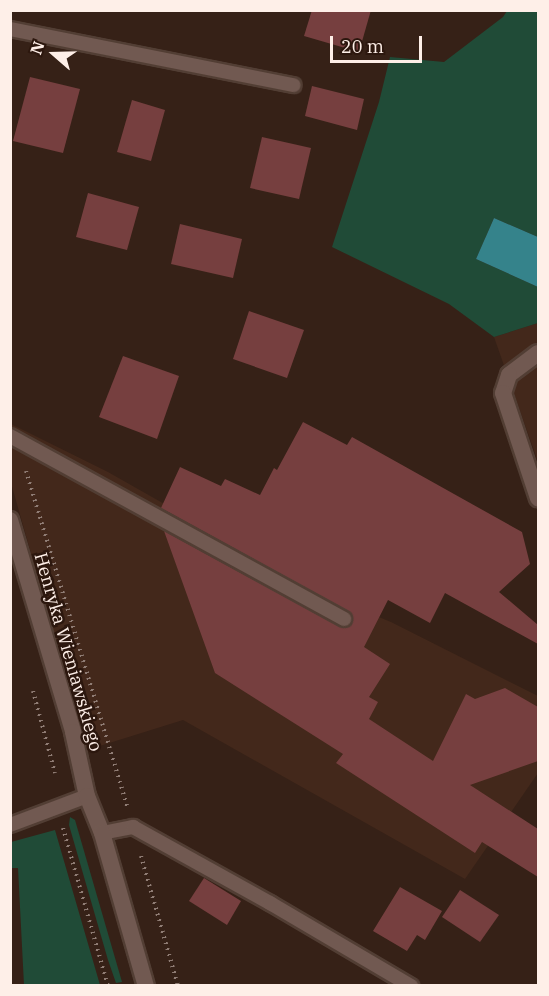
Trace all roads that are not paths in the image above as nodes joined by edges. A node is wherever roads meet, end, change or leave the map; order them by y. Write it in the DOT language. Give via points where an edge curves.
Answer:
graph roads {
  1 [pos="10,29"];
  2 [pos="294,85"];
  3 [pos="538,353"];
  4 [pos="14,438"];
  5 [pos="534,465"];
  6 [pos="538,498"];
  7 [pos="10,520"];
  8 [pos="344,620"];
  9 [pos="87,796"];
  10 [pos="10,825"];
  11 [pos="102,833"];
  12 [pos="146,986"];
  13 [pos="411,986"];
  1 -- 2 [label="lane"];
  3 -- 5 [label="street" via="509,375 503,393"];
  4 -- 8 [label="lane"];
  5 -- 6 [label="street"];
  7 -- 9 [label="street, Henryka Wieniawskiego" via="74,732"];
  9 -- 10 [label="lane"];
  9 -- 11 [label="street, Henryka Wieniawskiego"];
  11 -- 12 [label="street, Henryka Wieniawskiego"];
  11 -- 13 [label="lane" via="133,827"];
}
